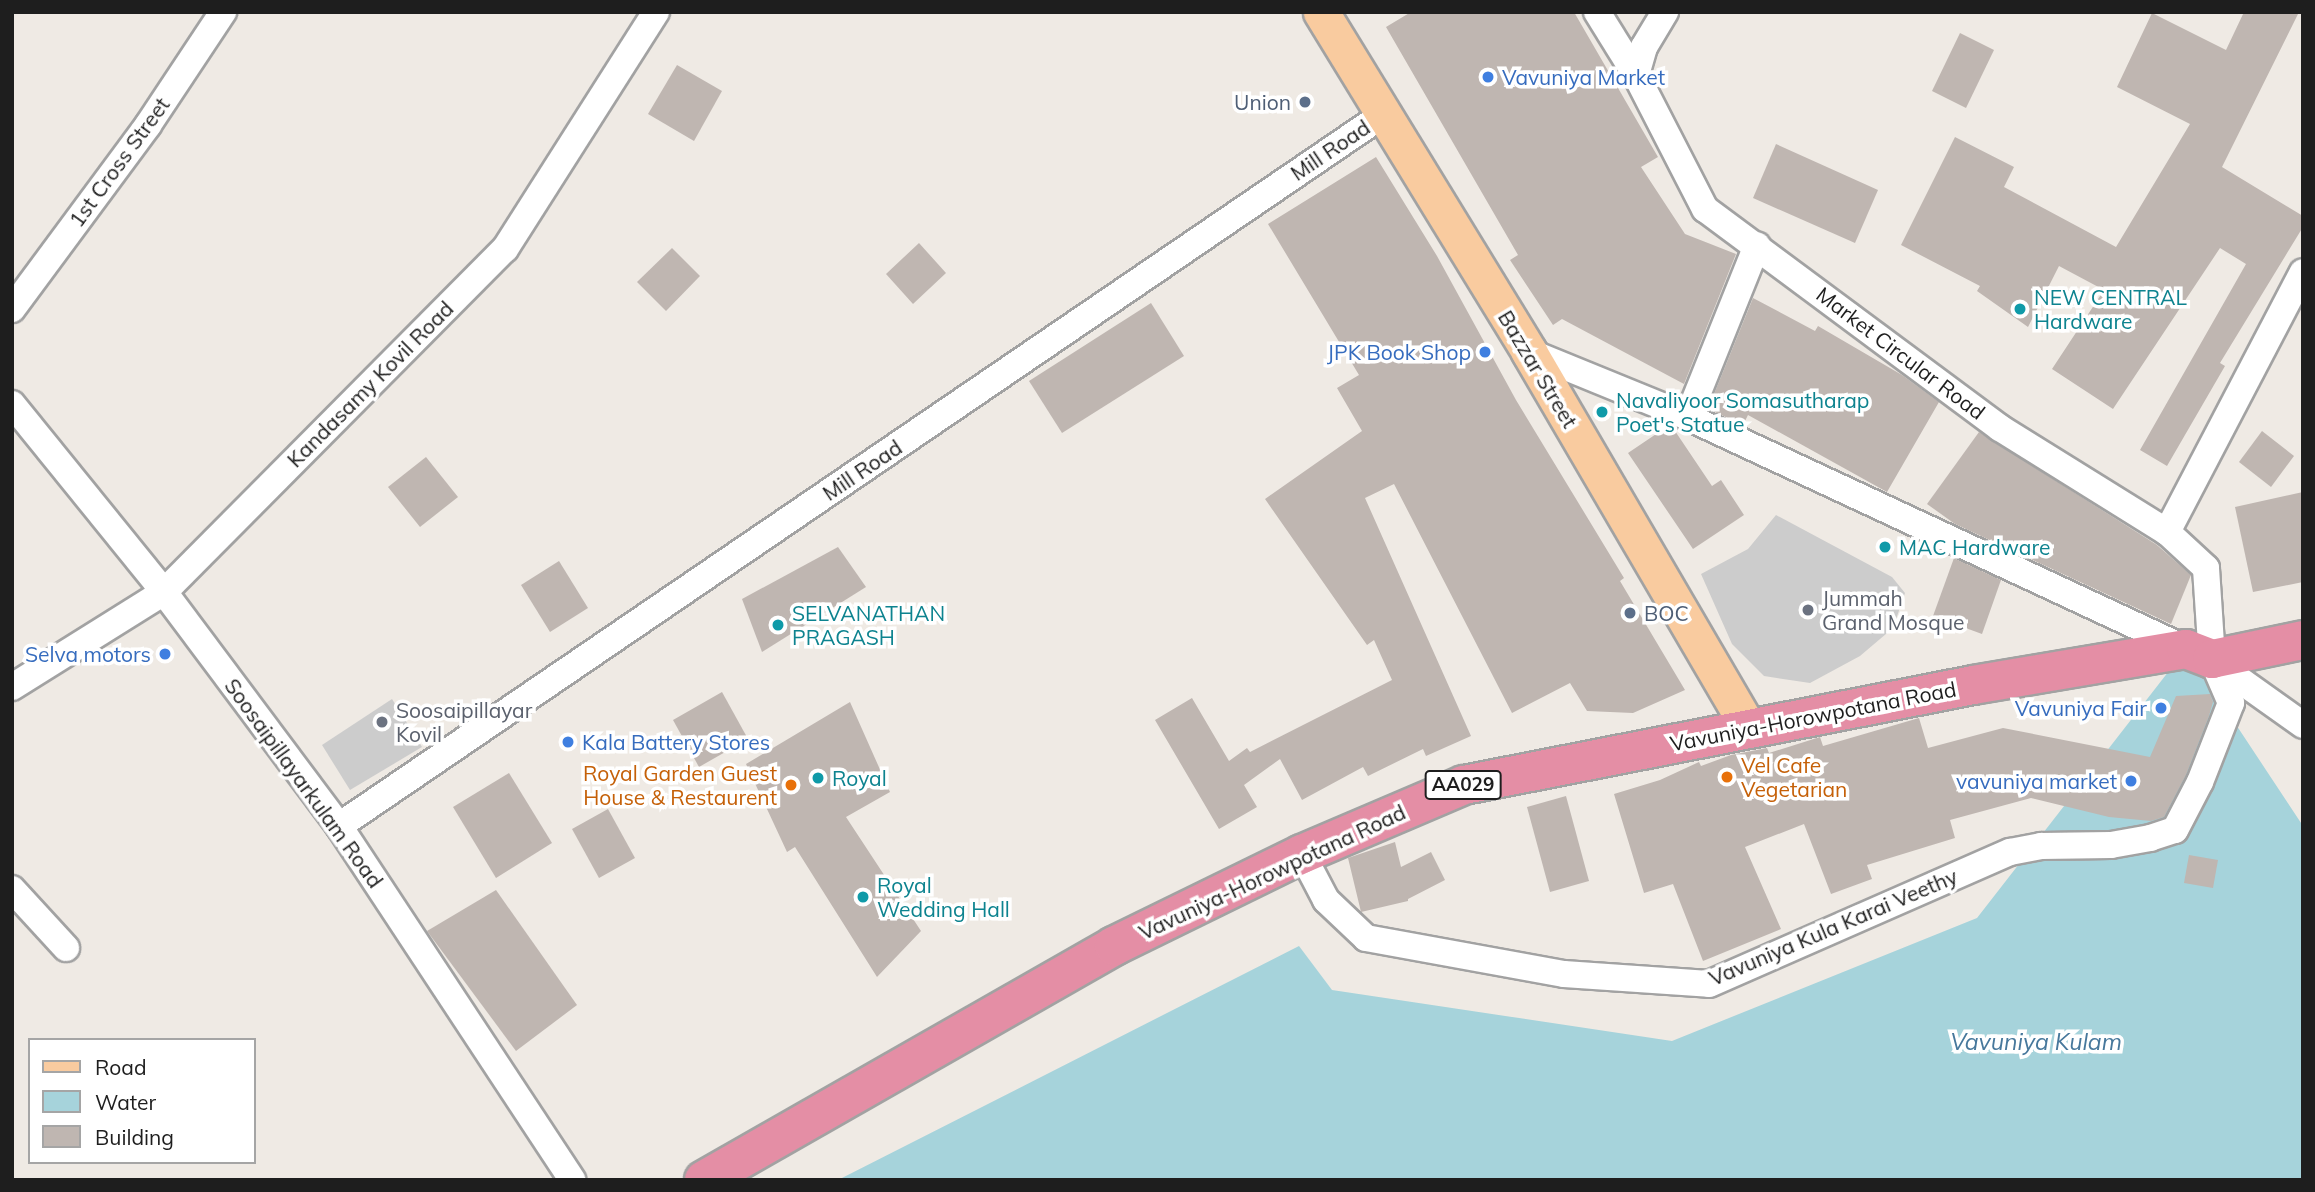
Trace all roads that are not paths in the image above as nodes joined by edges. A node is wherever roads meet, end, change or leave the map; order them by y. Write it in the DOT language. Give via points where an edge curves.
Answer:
graph roads {
  1 [pos="223,12"];
  2 [pos="656,12"];
  3 [pos="1597,12"];
  4 [pos="1665,12"];
  5 [pos="1329,15"];
  6 [pos="1636,75"];
  7 [pos="1384,114"];
  8 [pos="1757,245"];
  9 [pos="2303,272"];
  10 [pos="12,309"];
  11 [pos="1529,352"];
  12 [pos="12,404"];
  13 [pos="1688,417"];
  14 [pos="2167,532"];
  15 [pos="164,592"];
  16 [pos="2303,639"];
  17 [pos="2199,654"];
  18 [pos="12,687"];
  19 [pos="2303,725"];
  20 [pos="1749,729"];
  21 [pos="340,826"];
  22 [pos="1302,854"];
  23 [pos="12,890"];
  24 [pos="66,948"];
  25 [pos="572,1180"];
  26 [pos="704,1180"];
  1 -- 10 [label="street, 1st Cross Street" via="148,125"];
  2 -- 15 [label="street, Kandasamy Kovil Road" via="505,249"];
  3 -- 6 [label="street, Market Circular Road"];
  4 -- 6 [label="street" via="1644,47"];
  5 -- 7 [label="main road, Bazzar Street"];
  6 -- 8 [label="street, Market Circular Road" via="1704,209"];
  7 -- 11 [label="main road, Bazzar Street"];
  7 -- 21 [label="street, Mill Road"];
  8 -- 13 [label="street"];
  8 -- 14 [label="street, Market Circular Road" via="2000,428"];
  9 -- 14 [label="street"];
  11 -- 13 [label="street"];
  11 -- 20 [label="main road, Bazzar Street"];
  12 -- 15 [label="street, Soosaipillayarkulam Road"];
  13 -- 17 [label="street"];
  14 -- 17 [label="street, Market Circular Road" via="2206,568"];
  15 -- 18 [label="street, Kandasamy Kovil Road"];
  15 -- 21 [label="street, Soosaipillayarkulam Road"];
  16 -- 17 [label="highway, Vavuniya-Horowpotana Road / AA029"];
  17 -- 19 [label="street"];
  17 -- 20 [label="highway, Vavuniya-Horowpotana Road / AA029" via="1973,685"];
  17 -- 22 [label="street, Vavuniya Kula Karai Veethy" via="2231,703 2200,782 2175,830 2111,845 2041,846 2010,852 1709,984 1564,974 1366,938 1326,900"];
  20 -- 22 [label="highway, Vavuniya-Horowpotana Road / AA029" via="1464,785"];
  21 -- 25 [label="street, Soosaipillayarkulam Road"];
  22 -- 26 [label="highway, Vavuniya-Horowpotana Road / AA029" via="1114,946"];
  23 -- 24 [label="street"];
}
